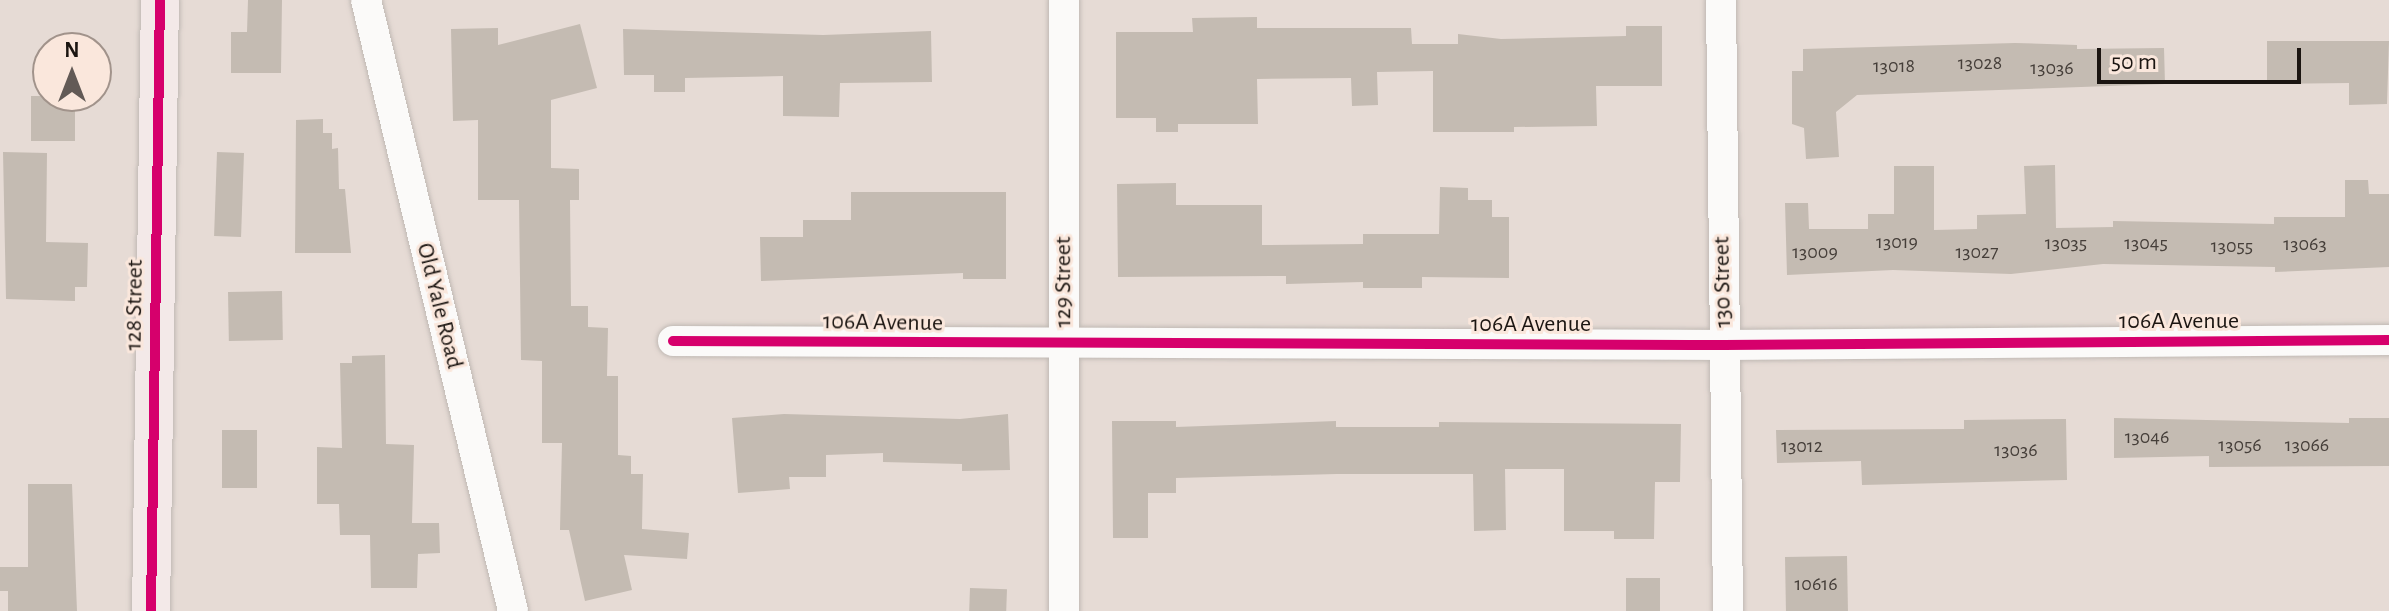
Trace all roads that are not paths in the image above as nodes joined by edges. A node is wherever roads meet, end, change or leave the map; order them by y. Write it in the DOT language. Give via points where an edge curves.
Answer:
graph roads {
  1 [pos="160,0"];
  2 [pos="366,0"];
  3 [pos="1064,0"];
  4 [pos="1721,0"];
  5 [pos="2389,340"];
  6 [pos="673,341"];
  7 [pos="1064,345"];
  8 [pos="1724,345"];
  9 [pos="151,611"];
  10 [pos="513,611"];
  11 [pos="1064,611"];
  12 [pos="1728,611"];
  1 -- 9 [label="main road, 128 Street"];
  2 -- 10 [label="street, Old Yale Road"];
  3 -- 7 [label="street, 129 Street"];
  4 -- 8 [label="street, 130 Street"];
  5 -- 8 [label="street, 106A Avenue"];
  6 -- 7 [label="street, 106A Avenue"];
  7 -- 8 [label="street, 106A Avenue"];
  7 -- 11 [label="street, 129 Street"];
  8 -- 12 [label="street, 130 Street"];
}
